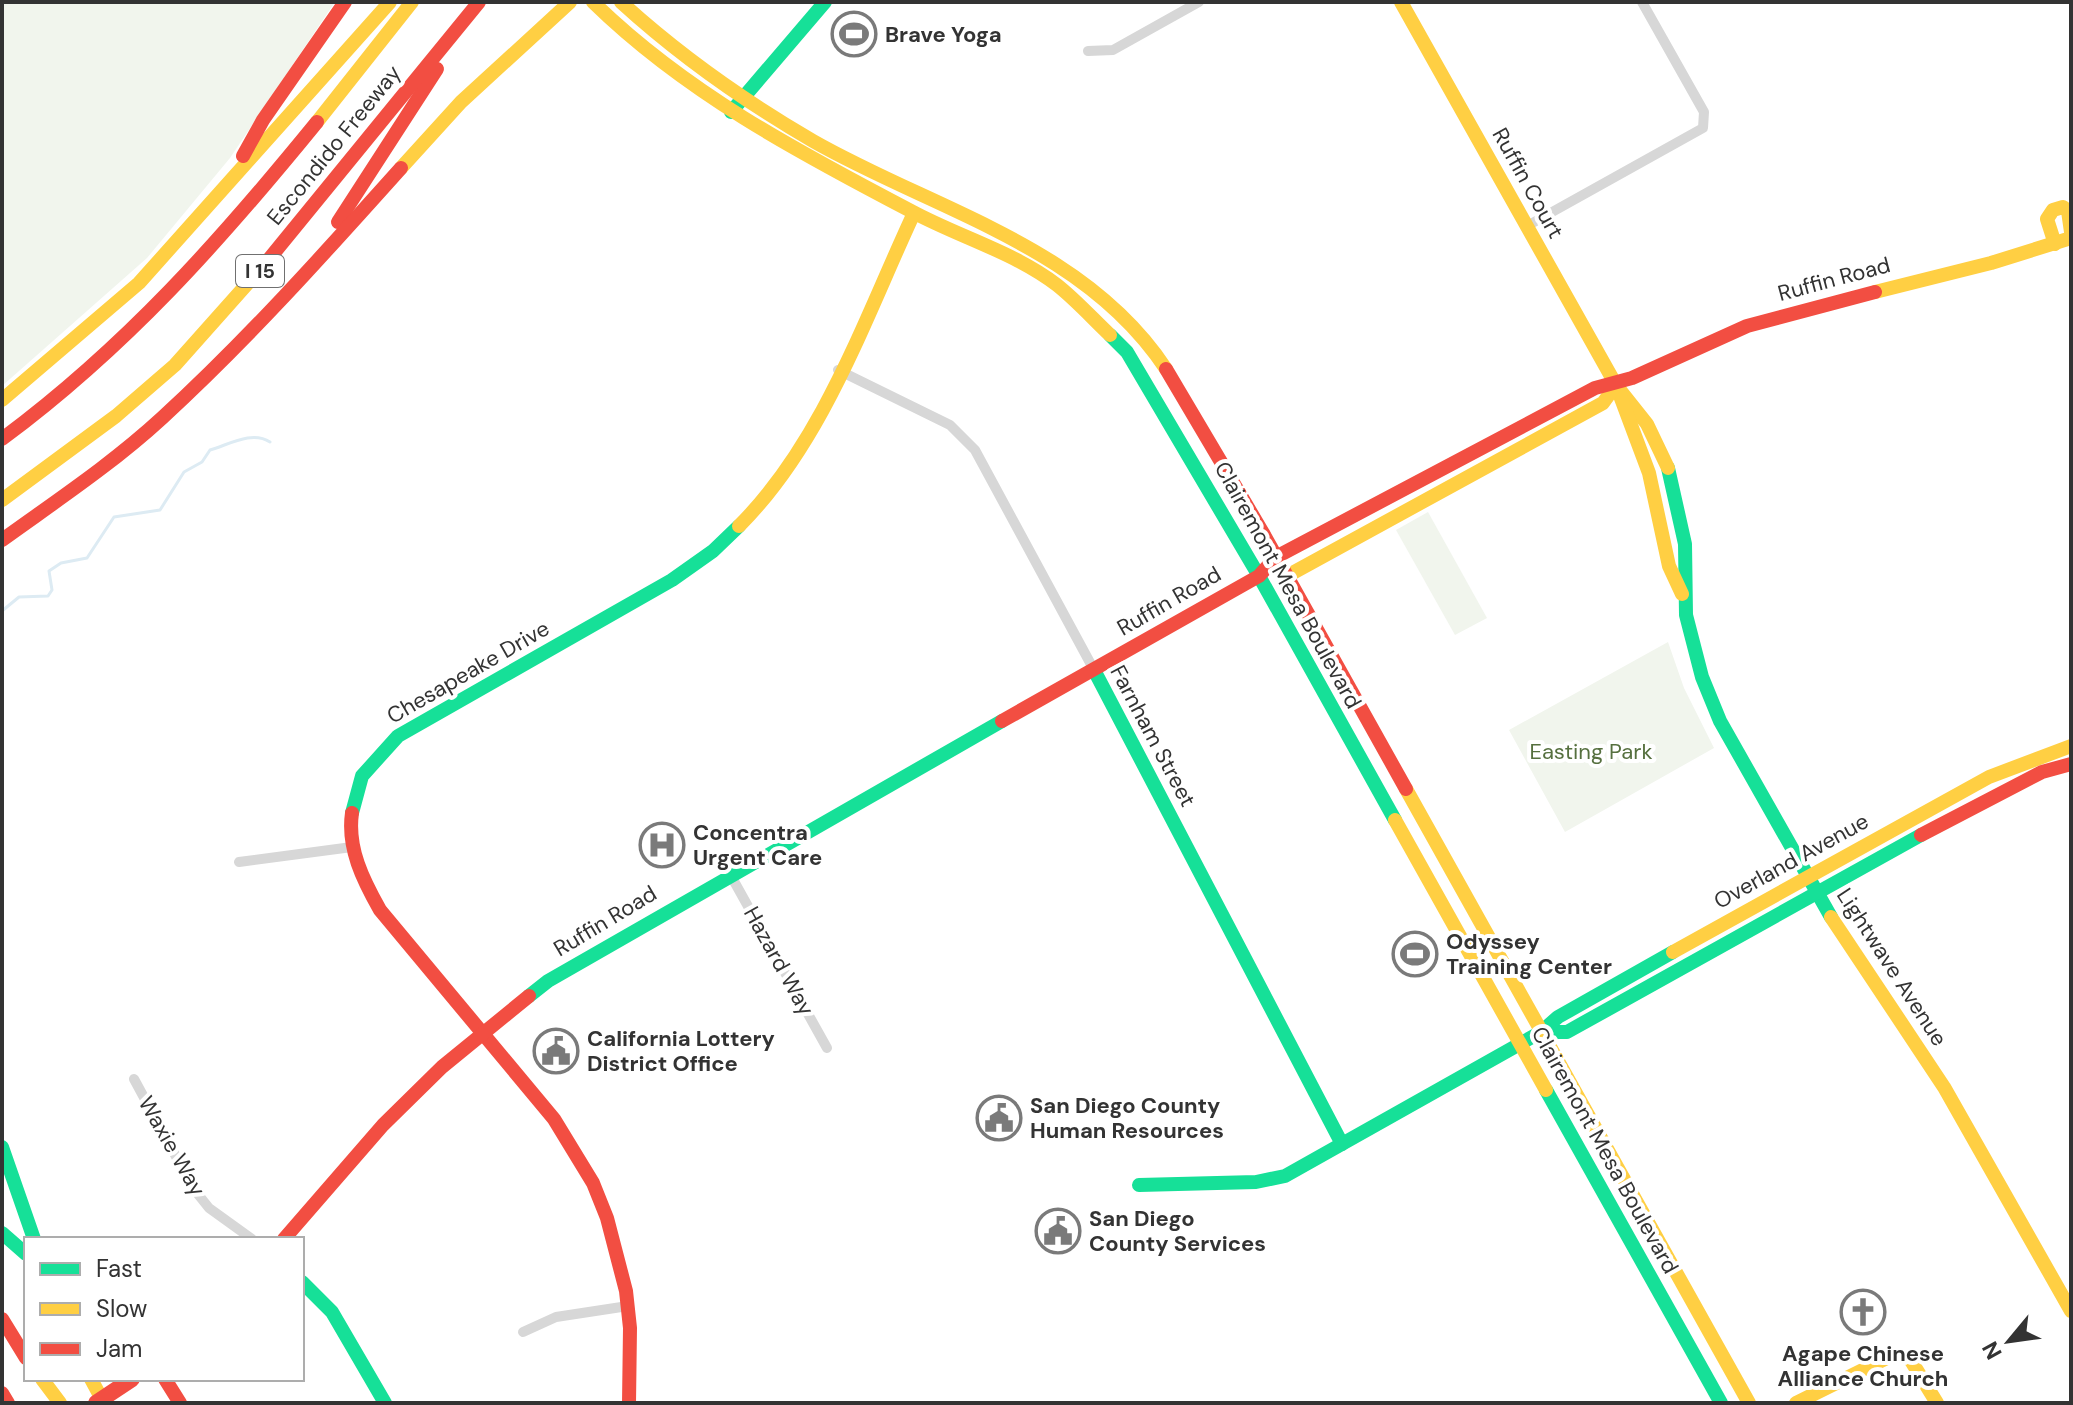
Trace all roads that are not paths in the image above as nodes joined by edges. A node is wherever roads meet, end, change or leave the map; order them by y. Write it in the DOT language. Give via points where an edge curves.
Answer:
graph roads {
  1 [pos="345,2"];
  2 [pos="390,2"];
  3 [pos="412,2"];
  4 [pos="479,2"];
  5 [pos="570,2"];
  6 [pos="593,2"];
  7 [pos="621,2"];
  8 [pos="825,2"];
  9 [pos="1199,2"];
  10 [pos="1402,2"];
  11 [pos="1642,2"];
  12 [pos="1088,51"];
  13 [pos="743,96"];
  14 [pos="731,112"];
  15 [pos="224,190"];
  16 [pos="914,213"];
  17 [pos="1527,226"];
  18 [pos="2071,232"];
  19 [pos="2063,241"];
  20 [pos="238,345"];
  21 [pos="838,370"];
  22 [pos="1616,385"];
  23 [pos="2,400"];
  24 [pos="2,439"];
  25 [pos="2,500"];
  26 [pos="2,540"];
  27 [pos="1276,557"];
  28 [pos="1259,576"];
  29 [pos="1287,576"];
  30 [pos="1094,670"];
  31 [pos="2071,746"];
  32 [pos="2071,764"];
  33 [pos="352,847"];
  34 [pos="239,862"];
  35 [pos="730,874"];
  36 [pos="1812,884"];
  37 [pos="1541,1032"];
  38 [pos="480,1033"];
  39 [pos="1520,1043"];
  40 [pos="827,1048"];
  41 [pos="134,1079"];
  42 [pos="1342,1144"];
  43 [pos="2,1147"];
  44 [pos="2,1170"];
  45 [pos="1139,1185"];
  46 [pos="2,1233"];
  47 [pos="33,1235"];
  48 [pos="249,1237"];
  49 [pos="286,1237"];
  50 [pos="24,1252"];
  51 [pos="304,1284"];
  52 [pos="628,1306"];
  53 [pos="2071,1311"];
  54 [pos="2,1319"];
  55 [pos="523,1332"];
  56 [pos="23,1353"];
  57 [pos="42,1381"];
  58 [pos="92,1381"];
  59 [pos="129,1381"];
  60 [pos="166,1381"];
  61 [pos="2,1393"];
  62 [pos="8,1403"];
  63 [pos="57,1403"];
  64 [pos="96,1403"];
  65 [pos="104,1403"];
  66 [pos="180,1403"];
  67 [pos="385,1403"];
  68 [pos="629,1403"];
  69 [pos="1721,1403"];
  70 [pos="1749,1403"];
  71 [pos="1796,1403"];
  72 [pos="1937,1403"];
  1 -- 15 [label="main road" via="263,120"];
  2 -- 15 [label="main road"];
  3 -- 24 [label="main road, Escondido Freeway / I 15" via="235,222 167,296 89,372"];
  4 -- 20 [label="main road" via="353,202"];
  4 -- 25 [label="main road, Escondido Freeway / I 15" via="227,311 116,416"];
  5 -- 20 [label="main road" via="461,102"];
  6 -- 14 [label="main road, Clairemont Mesa Boulevard" via="629,37"];
  7 -- 13 [label="main road, Clairemont Mesa Boulevard"];
  8 -- 13 [label="main road"];
  9 -- 12 [label="street" via="1113,50"];
  10 -- 17 [label="main road, Ruffin Court"];
  11 -- 17 [label="street" via="1704,112 1703,128"];
  13 -- 14 [label="main road"];
  13 -- 27 [label="main road, Clairemont Mesa Boulevard" via="830,150 1027,246 1089,287 1164,366"];
  14 -- 16 [label="main road, Clairemont Mesa Boulevard"];
  15 -- 23 [label="main road" via="139,283"];
  16 -- 21 [label="main road, Chesapeake Drive"];
  16 -- 28 [label="main road, Clairemont Mesa Boulevard" via="1018,261 1075,299 1110,333 1145,378"];
  17 -- 22 [label="main road, Ruffin Court"];
  18 -- 19 [label="main road" via="2068,211 2053,210 2047,219"];
  19 -- 22 [label="main road, Ruffin Road" via="1745,327"];
  20 -- 26 [label="main road" via="130,446"];
  21 -- 30 [label="street, Farnham Street" via="950,425 975,450"];
  21 -- 33 [label="main road, Chesapeake Drive" via="780,477 713,551 643,597 398,736 374,759 359,783"];
  22 -- 27 [label="main road, Ruffin Road" via="1595,388"];
  22 -- 29 [label="main road, Ruffin Road" via="1603,403"];
  22 -- 36 [label="main road, Lightwave Avenue" via="1636,404 1668,468 1684,543 1687,574 1682,594 1704,686"];
  27 -- 28 [label="main road, Ruffin Road"];
  27 -- 29 [label="main road, Clairemont Mesa Boulevard"];
  28 -- 29 [label="main road, Ruffin Road"];
  28 -- 30 [label="main road, Ruffin Road"];
  28 -- 39 [label="main road, Clairemont Mesa Boulevard"];
  29 -- 37 [label="main road, Clairemont Mesa Boulevard"];
  30 -- 35 [label="main road, Ruffin Road"];
  30 -- 42 [label="main road, Farnham Street"];
  31 -- 36 [label="main road, Overland Avenue" via="1989,777"];
  32 -- 36 [label="main road, Overland Avenue" via="1996,793"];
  33 -- 34 [label="street"];
  33 -- 38 [label="main road, Chesapeake Drive" via="373,898"];
  35 -- 38 [label="main road, Ruffin Road" via="548,981"];
  35 -- 40 [label="street, Hazard Way"];
  36 -- 37 [label="main road, Overland Avenue" via="1567,1032"];
  36 -- 53 [label="main road, Lightwave Avenue" via="1848,947 1944,1087"];
  37 -- 39 [label="main road, Overland Avenue"];
  37 -- 70 [label="main road, Clairemont Mesa Boulevard"];
  38 -- 49 [label="main road, Ruffin Road" via="383,1125"];
  38 -- 52 [label="main road, Chesapeake Drive" via="572,1145 614,1236"];
  39 -- 42 [label="main road, Overland Avenue"];
  39 -- 69 [label="main road, Clairemont Mesa Boulevard"];
  41 -- 48 [label="street, Waxie Way" via="193,1188 209,1208"];
  42 -- 45 [label="main road, Overland Avenue" via="1272,1179"];
  43 -- 47 [label="main road"];
  44 -- 47 [label="main road"];
  46 -- 50 [label="main road"];
  51 -- 67 [label="main road" via="332,1312"];
  52 -- 55 [label="street" via="556,1317"];
  52 -- 68 [label="main road, Chesapeake Drive"];
  54 -- 56 [label="main road"];
  57 -- 63 [label="main road"];
  58 -- 65 [label="main road"];
  59 -- 64 [label="main road, bridge"];
  60 -- 66 [label="main road"];
  61 -- 62 [label="main road"];
  71 -- 72 [label="main road" via="1895,1354 1910,1359"];
}
